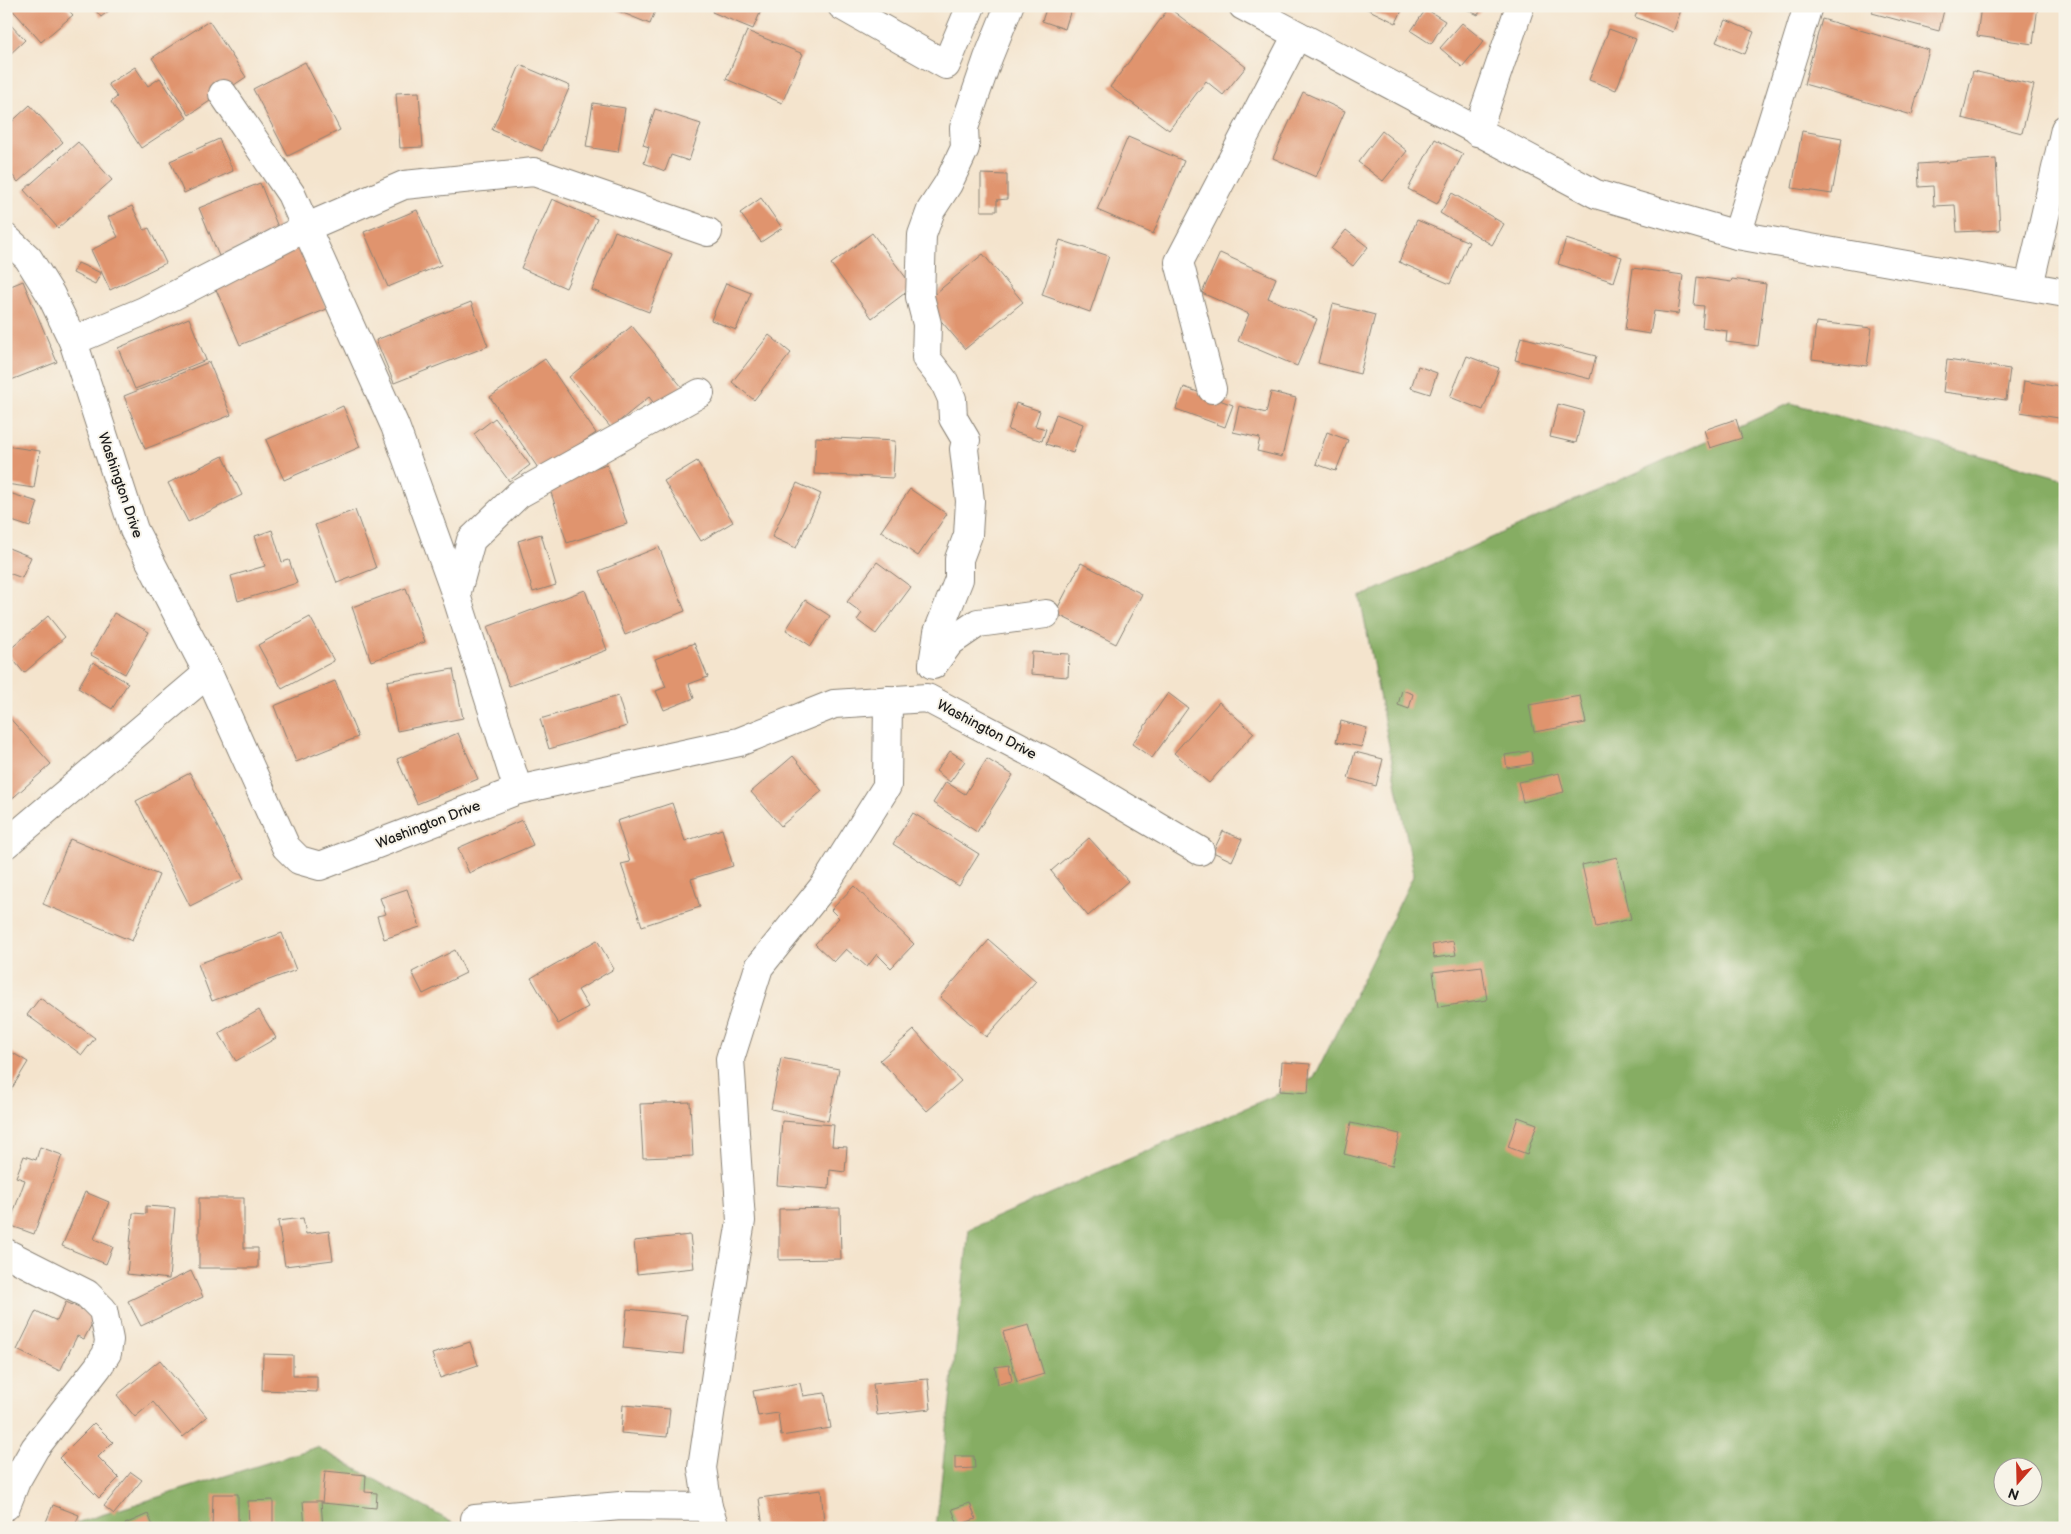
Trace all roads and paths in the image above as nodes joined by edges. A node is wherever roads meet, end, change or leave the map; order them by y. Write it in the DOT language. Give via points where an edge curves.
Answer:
graph roads {
  1 [pos="842,6"];
  2 [pos="971,6"];
  3 [pos="1009,6"];
  4 [pos="1243,6"];
  5 [pos="1520,6"];
  6 [pos="1808,6"];
  7 [pos="1298,35"];
  8 [pos="946,65"];
  9 [pos="985,66"];
  10 [pos="223,94"];
  11 [pos="975,99"];
  12 [pos="2065,130"];
  13 [pos="1477,132"];
  14 [pos="304,228"];
  15 [pos="708,232"];
  16 [pos="1737,235"];
  17 [pos="6,238"];
  18 [pos="2029,286"];
  19 [pos="2065,293"];
  20 [pos="73,341"];
  21 [pos="1212,388"];
  22 [pos="700,393"];
  23 [pos="456,595"];
  24 [pos="1046,614"];
  25 [pos="933,664"];
  26 [pos="208,673"];
  27 [pos="927,698"];
  28 [pos="888,700"];
  29 [pos="518,790"];
  30 [pos="6,844"];
  31 [pos="1200,851"];
  32 [pos="6,1253"];
  33 [pos="6,1506"];
  34 [pos="711,1517"];
  35 [pos="475,1519"];
  1 -- 8 [label="street"];
  2 -- 8 [label="street"];
  3 -- 9 [label="street"];
  4 -- 7 [label="street"];
  5 -- 13 [label="street"];
  6 -- 16 [label="street"];
  7 -- 13 [label="street"];
  7 -- 21 [label="street" via="1179,262"];
  8 -- 9 [label="street"];
  8 -- 11 [label="street"];
  9 -- 11 [label="street"];
  10 -- 14 [label="street" via="291,194"];
  11 -- 25 [label="street" via="964,128 965,148 931,210 922,235 920,297 927,324 926,358 944,381 952,399 953,418 966,440 964,449 970,501 968,535 959,559 959,579 938,632"];
  12 -- 18 [label="street"];
  13 -- 16 [label="street" via="1596,194"];
  14 -- 15 [label="street" via="404,185 534,172"];
  14 -- 20 [label="street" via="144,312"];
  14 -- 23 [label="street" via="395,426"];
  16 -- 18 [label="street"];
  17 -- 20 [label="street, Washington Drive" via="28,258 51,295"];
  18 -- 19 [label="street"];
  20 -- 26 [label="street, Washington Drive" via="134,530"];
  22 -- 23 [label="street" via="519,494 471,540"];
  23 -- 29 [label="street"];
  24 -- 25 [label="street" via="978,623 950,642"];
  25 -- 27 [label="street"];
  26 -- 29 [label="street, Washington Drive" via="286,847 299,860 320,866"];
  26 -- 30 [label="street"];
  27 -- 28 [label="street, Washington Drive"];
  27 -- 31 [label="street, Washington Drive" via="1052,764"];
  28 -- 29 [label="street, Washington Drive" via="834,704 739,742"];
  28 -- 34 [label="street" via="887,786 824,886 759,967 730,1059 741,1221 702,1468"];
  32 -- 33 [label="street" via="87,1294 103,1310 109,1340 107,1353 98,1367 35,1448"];
  34 -- 35 [label="street" via="620,1506"];
}
